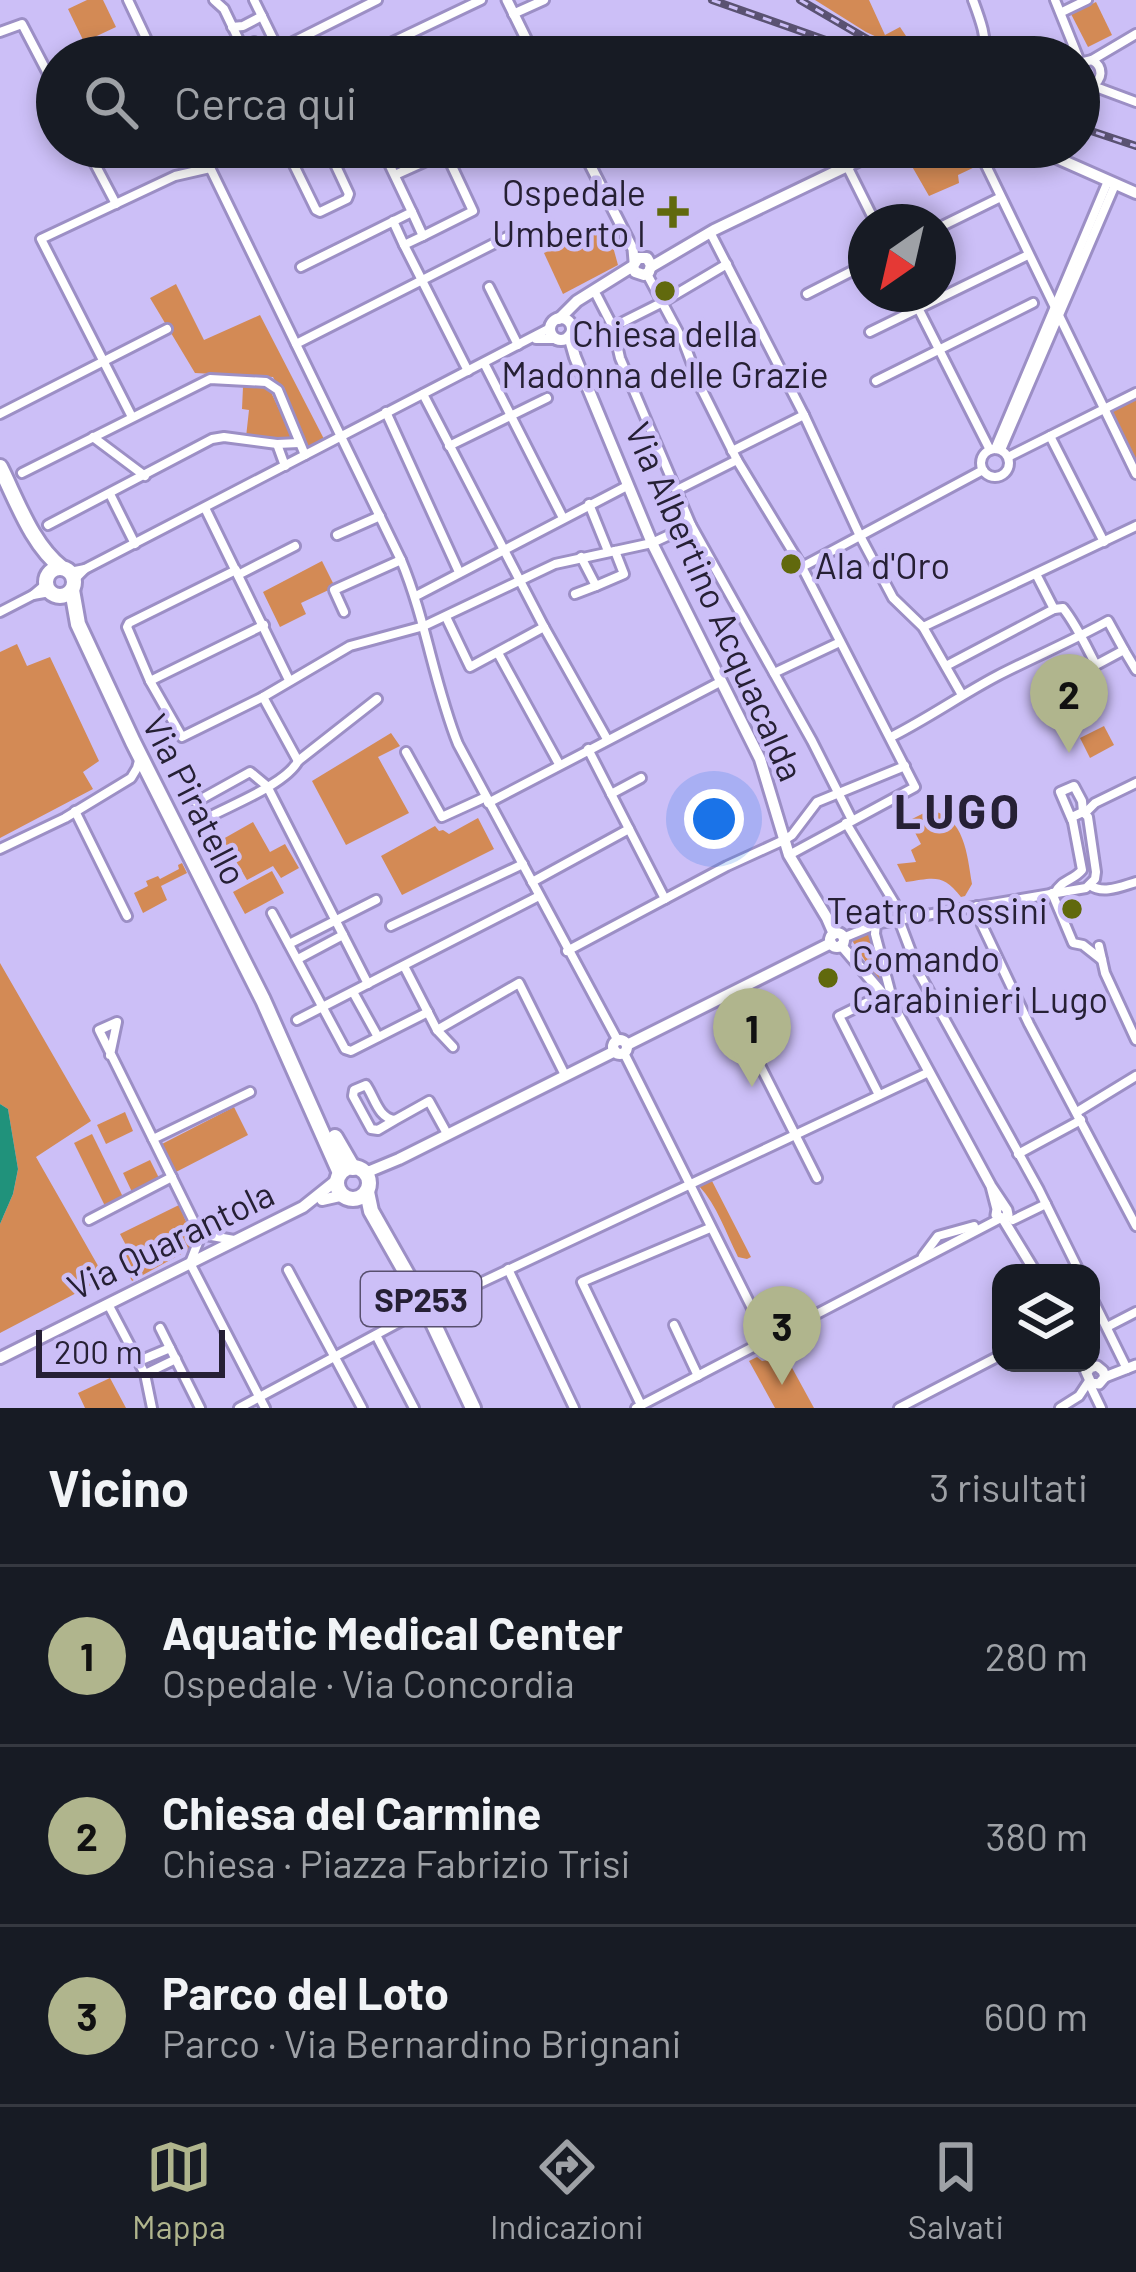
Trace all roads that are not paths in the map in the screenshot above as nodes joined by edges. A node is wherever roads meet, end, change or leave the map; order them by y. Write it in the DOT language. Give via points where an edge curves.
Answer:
graph roads {
  1 [pos="128,0"];
  2 [pos="214,0"];
  3 [pos="254,0"];
  4 [pos="377,0"];
  5 [pos="481,0"];
  6 [pos="507,0"];
  7 [pos="544,0"];
  8 [pos="973,0"];
  9 [pos="1055,0"];
  10 [pos="1087,0"];
  11 [pos="1062,12"];
  12 [pos="514,14"];
  13 [pos="262,16"];
  14 [pos="232,27"];
  15 [pos="0,32"];
  16 [pos="1136,34"];
  17 [pos="145,36"];
  18 [pos="237,36"];
  19 [pos="272,36"];
  20 [pos="311,36"];
  21 [pos="406,36"];
  22 [pos="525,36"];
  23 [pos="983,36"];
  24 [pos="1074,36"];
  25 [pos="36,51"];
  26 [pos="1100,52"];
  27 [pos="1100,78"];
  28 [pos="1100,89"];
  29 [pos="1113,94"];
  30 [pos="1136,102"];
  31 [pos="97,168"];
  32 [pos="184,168"];
  33 [pos="210,168"];
  34 [pos="295,168"];
  35 [pos="337,168"];
  36 [pos="392,168"];
  37 [pos="409,168"];
  38 [pos="453,168"];
  39 [pos="592,168"];
  40 [pos="843,168"];
  41 [pos="848,168"];
  42 [pos="985,168"];
  43 [pos="1080,168"];
  44 [pos="395,175"];
  45 [pos="176,176"];
  46 [pos="1110,183"];
  47 [pos="1136,193"];
  48 [pos="999,198"];
  49 [pos="1136,203"];
  50 [pos="116,204"];
  51 [pos="866,204"];
  52 [pos="412,212"];
  53 [pos="956,219"];
  54 [pos="393,221"];
  55 [pos="519,231"];
  56 [pos="710,232"];
  57 [pos="423,236"];
  58 [pos="404,245"];
  59 [pos="1028,255"];
  60 [pos="641,263"];
  61 [pos="727,264"];
  62 [pos="301,267"];
  63 [pos="848,273"];
  64 [pos="422,280"];
  65 [pos="489,287"];
  66 [pos="956,290"];
  67 [pos="807,293"];
  68 [pos="597,296"];
  69 [pos="661,303"];
  70 [pos="1034,303"];
  71 [pos="1056,310"];
  72 [pos="911,312"];
  73 [pos="921,312"];
  74 [pos="613,327"];
  75 [pos="167,329"];
  76 [pos="561,331"];
  77 [pos="870,332"];
  78 [pos="296,344"];
  79 [pos="518,345"];
  80 [pos="940,350"];
  81 [pos="103,362"];
  82 [pos="484,363"];
  83 [pos="468,370"];
  84 [pos="876,381"];
  85 [pos="1136,393"];
  86 [pos="423,394"];
  87 [pos="547,398"];
  88 [pos="1105,409"];
  89 [pos="386,412"];
  90 [pos="0,414"];
  91 [pos="804,415"];
  92 [pos="511,416"];
  93 [pos="132,417"];
  94 [pos="340,436"];
  95 [pos="1050,436"];
  96 [pos="93,437"];
  97 [pos="277,444"];
  98 [pos="301,444"];
  99 [pos="449,446"];
  100 [pos="999,451"];
  101 [pos="305,455"];
  102 [pos="735,455"];
  103 [pos="285,466"];
  104 [pos="0,467"];
  105 [pos="983,470"];
  106 [pos="22,473"];
  107 [pos="1136,474"];
  108 [pos="145,476"];
  109 [pos="629,485"];
  110 [pos="677,490"];
  111 [pos="110,494"];
  112 [pos="589,503"];
  113 [pos="205,508"];
  114 [pos="380,516"];
  115 [pos="563,518"];
  116 [pos="48,525"];
  117 [pos="691,525"];
  118 [pos="1136,526"];
  119 [pos="337,535"];
  120 [pos="860,536"];
  121 [pos="1104,542"];
  122 [pos="652,543"];
  123 [pos="135,544"];
  124 [pos="295,546"];
  125 [pos="503,550"];
  126 [pos="611,551"];
  127 [pos="581,557"];
  128 [pos="400,560"];
  129 [pos="802,567"];
  130 [pos="459,572"];
  131 [pos="237,573"];
  132 [pos="1036,574"];
  133 [pos="63,581"];
  134 [pos="520,581"];
  135 [pos="596,586"];
  136 [pos="575,594"];
  137 [pos="416,596"];
  138 [pos="1054,609"];
  139 [pos="0,612"];
  140 [pos="344,612"];
  141 [pos="446,617"];
  142 [pos="265,625"];
  143 [pos="424,626"];
  144 [pos="544,627"];
  145 [pos="923,627"];
  146 [pos="1080,636"];
  147 [pos="840,642"];
  148 [pos="1124,650"];
  149 [pos="498,652"];
  150 [pos="946,666"];
  151 [pos="1136,670"];
  152 [pos="774,673"];
  153 [pos="290,680"];
  154 [pos="150,681"];
  155 [pos="720,682"];
  156 [pos="962,695"];
  157 [pos="263,697"];
  158 [pos="377,699"];
  159 [pos="890,737"];
  160 [pos="607,739"];
  161 [pos="588,749"];
  162 [pos="406,752"];
  163 [pos="140,756"];
  164 [pos="298,761"];
  165 [pos="559,764"];
  166 [pos="905,766"];
  167 [pos="131,778"];
  168 [pos="641,778"];
  169 [pos="1136,783"];
  170 [pos="267,786"];
  171 [pos="155,787"];
  172 [pos="611,794"];
  173 [pos="839,795"];
  174 [pos="487,800"];
  175 [pos="75,811"];
  176 [pos="1084,813"];
  177 [pos="1072,820"];
  178 [pos="849,821"];
  179 [pos="629,829"];
  180 [pos="784,840"];
  181 [pos="0,849"];
  182 [pos="788,855"];
  183 [pos="523,865"];
  184 [pos="532,882"];
  185 [pos="1136,882"];
  186 [pos="1090,885"];
  187 [pos="1053,893"];
  188 [pos="539,896"];
  189 [pos="665,899"];
  190 [pos="376,900"];
  191 [pos="977,906"];
  192 [pos="272,913"];
  193 [pos="127,916"];
  194 [pos="903,919"];
  195 [pos="335,920"];
  196 [pos="876,923"];
  197 [pos="391,926"];
  198 [pos="344,935"];
  199 [pos="837,940"];
  200 [pos="290,944"];
  201 [pos="1100,946"];
  202 [pos="567,951"];
  203 [pos="298,959"];
  204 [pos="1103,961"];
  205 [pos="404,966"];
  206 [pos="368,984"];
  207 [pos="353,992"];
  208 [pos="882,994"];
  209 [pos="724,995"];
  210 [pos="324,1007"];
  211 [pos="894,1007"];
  212 [pos="428,1012"];
  213 [pos="297,1020"];
  214 [pos="437,1030"];
  215 [pos="378,1037"];
  216 [pos="1136,1040"];
  217 [pos="453,1046"];
  218 [pos="621,1048"];
  219 [pos="110,1055"];
  220 [pos="929,1072"];
  221 [pos="566,1076"];
  222 [pos="1136,1076"];
  223 [pos="250,1091"];
  224 [pos="879,1095"];
  225 [pos="1079,1116"];
  226 [pos="395,1120"];
  227 [pos="445,1130"];
  228 [pos="794,1133"];
  229 [pos="153,1139"];
  230 [pos="1018,1154"];
  231 [pos="172,1177"];
  232 [pos="817,1178"];
  233 [pos="353,1183"];
  234 [pos="688,1184"];
  235 [pos="1046,1204"];
  236 [pos="1003,1214"];
  237 [pos="89,1220"];
  238 [pos="1136,1226"];
  239 [pos="710,1228"];
  240 [pos="203,1237"];
  241 [pos="235,1240"];
  242 [pos="211,1252"];
  243 [pos="190,1263"];
  244 [pos="1031,1264"];
  245 [pos="1076,1264"];
  246 [pos="508,1269"];
  247 [pos="288,1270"];
  248 [pos="107,1303"];
  249 [pos="423,1310"];
  250 [pos="1136,1312"];
  251 [pos="1100,1314"];
  252 [pos="674,1325"];
  253 [pos="160,1328"];
  254 [pos="1107,1328"];
  255 [pos="376,1335"];
  256 [pos="767,1338"];
  257 [pos="170,1348"];
  258 [pos="0,1358"];
  259 [pos="334,1358"];
  260 [pos="176,1359"];
  261 [pos="992,1360"];
  262 [pos="139,1361"];
  263 [pos="1132,1367"];
  264 [pos="1100,1371"];
  265 [pos="1093,1372"];
  266 [pos="145,1374"];
  267 [pos="698,1376"];
  268 [pos="260,1397"];
  269 [pos="1098,1403"];
  270 [pos="638,1407"];
  271 [pos="152,1408"];
  272 [pos="200,1408"];
  273 [pos="239,1408"];
  274 [pos="265,1408"];
  275 [pos="362,1408"];
  276 [pos="414,1408"];
  277 [pos="470,1408"];
  278 [pos="574,1408"];
  279 [pos="899,1408"];
  280 [pos="1060,1408"];
  1 -- 17 [label="street"];
  2 -- 14 [label="street"];
  3 -- 13 [label="street"];
  4 -- 20 [label="street"];
  5 -- 21 [label="street"];
  6 -- 12 [label="street"];
  7 -- 12 [label="street"];
  8 -- 23 [label="street"];
  9 -- 11 [label="street"];
  10 -- 11 [label="street"];
  11 -- 24 [label="street"];
  12 -- 22 [label="street"];
  13 -- 14 [label="street"];
  13 -- 19 [label="street"];
  14 -- 18 [label="street"];
  15 -- 25 [label="street" via="23,26"];
  16 -- 26 [label="street"];
  27 -- 29 [label="street"];
  28 -- 29 [label="street"];
  29 -- 30 [label="street"];
  31 -- 50 [label="street"];
  32 -- 45 [label="street"];
  33 -- 45 [label="street"];
  33 -- 78 [label="street"];
  34 -- 35 [label="street" via="322,212 350,194"];
  36 -- 44 [label="street"];
  37 -- 44 [label="street"];
  38 -- 57 [label="street" via="473,212"];
  39 -- 60 [label="street"];
  40 -- 56 [label="main road"];
  41 -- 51 [label="street"];
  42 -- 48 [label="street"];
  43 -- 46 [label="main road"];
  44 -- 52 [label="street"];
  45 -- 50 [label="street"];
  46 -- 47 [label="main road"];
  46 -- 49 [label="main road"];
  46 -- 71 [label="street"];
  48 -- 53 [label="street"];
  48 -- 59 [label="street"];
  50 -- 81 [label="street" via="41,239"];
  52 -- 54 [label="street"];
  52 -- 57 [label="street"];
  54 -- 58 [label="street"];
  54 -- 62 [label="street"];
  55 -- 64 [label="street"];
  56 -- 60 [label="main road"];
  56 -- 61 [label="street"];
  57 -- 58 [label="street"];
  58 -- 64 [label="street"];
  59 -- 66 [label="street"];
  59 -- 71 [label="street"];
  60 -- 68 [label="main road"];
  60 -- 69 [label="street"];
  60 -- 76 [label="main road" via="577,301"];
  61 -- 69 [label="street"];
  61 -- 91 [label="street"];
  63 -- 67 [label="street"];
  64 -- 78 [label="street"];
  64 -- 83 [label="street"];
  65 -- 79 [label="street"];
  68 -- 74 [label="street"];
  68 -- 76 [label="main road"];
  69 -- 74 [label="street"];
  69 -- 102 [label="street"];
  70 -- 80 [label="street"];
  71 -- 88 [label="street"];
  71 -- 100 [label="street"];
  72 -- 77 [label="street"];
  73 -- 80 [label="street"];
  74 -- 110 [label="street"];
  75 -- 81 [label="street"];
  76 -- 79 [label="street"];
  76 -- 109 [label="main road, Via Albertino Acquacalda"];
  78 -- 94 [label="street"];
  79 -- 82 [label="street"];
  80 -- 84 [label="street"];
  80 -- 100 [label="street"];
  81 -- 90 [label="street"];
  81 -- 93 [label="street"];
  82 -- 83 [label="street"];
  82 -- 92 [label="street"];
  83 -- 86 [label="street"];
  85 -- 88 [label="street"];
  86 -- 89 [label="street"];
  86 -- 99 [label="street"];
  87 -- 92 [label="street"];
  88 -- 95 [label="street"];
  88 -- 107 [label="street"];
  89 -- 94 [label="street"];
  89 -- 130 [label="street"];
  91 -- 102 [label="street"];
  91 -- 120 [label="street"];
  92 -- 99 [label="street"];
  92 -- 115 [label="street"];
  93 -- 96 [label="street"];
  93 -- 98 [label="street" via="210,379 266,382 278,390"];
  94 -- 101 [label="street"];
  94 -- 114 [label="street"];
  95 -- 100 [label="street"];
  95 -- 121 [label="street"];
  96 -- 106 [label="street"];
  96 -- 108 [label="street"];
  97 -- 98 [label="street"];
  97 -- 103 [label="street"];
  97 -- 108 [label="street" via="218,438"];
  98 -- 101 [label="street"];
  99 -- 125 [label="street"];
  100 -- 105 [label="street" via="981,460"];
  100 -- 105 [label="street" via="1010,464 1003,475"];
  101 -- 103 [label="street"];
  102 -- 110 [label="street"];
  102 -- 129 [label="street"];
  103 -- 113 [label="street"];
  104 -- 133 [label="main road"];
  105 -- 120 [label="street"];
  108 -- 111 [label="street"];
  109 -- 112 [label="street"];
  109 -- 122 [label="main road, Via Albertino Acquacalda"];
  110 -- 117 [label="street"];
  111 -- 116 [label="street"];
  111 -- 123 [label="street"];
  112 -- 115 [label="street"];
  112 -- 126 [label="street"];
  113 -- 123 [label="street"];
  113 -- 131 [label="street"];
  114 -- 119 [label="street"];
  114 -- 128 [label="street"];
  115 -- 125 [label="street"];
  117 -- 122 [label="street"];
  117 -- 152 [label="street"];
  118 -- 121 [label="street"];
  120 -- 129 [label="street"];
  120 -- 145 [label="street" via="893,598"];
  121 -- 132 [label="street"];
  122 -- 126 [label="street"];
  122 -- 155 [label="main road, Via Albertino Acquacalda"];
  123 -- 133 [label="street"];
  124 -- 131 [label="street"];
  125 -- 130 [label="street"];
  125 -- 134 [label="street"];
  126 -- 127 [label="street"];
  126 -- 135 [label="street" via="624,574"];
  127 -- 134 [label="street"];
  127 -- 135 [label="street"];
  128 -- 137 [label="street"];
  128 -- 140 [label="street" via="334,590"];
  129 -- 147 [label="street"];
  130 -- 137 [label="street"];
  131 -- 142 [label="street"];
  131 -- 154 [label="street" via="129,623"];
  132 -- 138 [label="street"];
  132 -- 145 [label="street"];
  133 -- 139 [label="street"];
  133 -- 163 [label="main road, Via Piratello"];
  134 -- 141 [label="street"];
  134 -- 144 [label="street"];
  135 -- 136 [label="street"];
  137 -- 143 [label="street"];
  138 -- 146 [label="street" via="1065,609"];
  138 -- 150 [label="street"];
  141 -- 143 [label="street"];
  141 -- 149 [label="street" via="470,667"];
  142 -- 153 [label="street"];
  142 -- 154 [label="street"];
  143 -- 153 [label="street" via="350,646"];
  143 -- 174 [label="street" via="448,718"];
  144 -- 149 [label="street"];
  144 -- 160 [label="street"];
  145 -- 150 [label="street"];
  146 -- 148 [label="street" via="1096,665"];
  146 -- 148 [label="street" via="1108,621"];
  146 -- 156 [label="street"];
  147 -- 152 [label="street"];
  147 -- 159 [label="street"];
  148 -- 151 [label="street"];
  149 -- 165 [label="street"];
  150 -- 156 [label="street"];
  152 -- 173 [label="street"];
  153 -- 157 [label="street"];
  154 -- 157 [label="street" via="182,737"];
  155 -- 160 [label="street"];
  155 -- 180 [label="main road, Via Albertino Acquacalda" via="760,759"];
  156 -- 159 [label="street"];
  157 -- 164 [label="street"];
  158 -- 164 [label="street"];
  159 -- 166 [label="street"];
  160 -- 161 [label="street"];
  161 -- 165 [label="street"];
  161 -- 172 [label="street"];
  162 -- 174 [label="street" via="442,817"];
  163 -- 167 [label="street"];
  163 -- 171 [label="main road, Via Piratello"];
  164 -- 170 [label="street"];
  165 -- 174 [label="street"];
  166 -- 173 [label="street"];
  166 -- 178 [label="street" via="915,787"];
  167 -- 171 [label="street"];
  167 -- 175 [label="street"];
  168 -- 172 [label="street"];
  169 -- 176 [label="street"];
  170 -- 170 [label="street" via="207,818 196,802 250,772"];
  170 -- 195 [label="street"];
  171 -- 233 [label="main road, Via Piratello / SP253"];
  172 -- 179 [label="street"];
  173 -- 178 [label="street"];
  173 -- 180 [label="street" via="818,802"];
  174 -- 183 [label="street"];
  175 -- 181 [label="street"];
  175 -- 193 [label="street"];
  176 -- 177 [label="street"];
  176 -- 177 [label="street" via="1074,785 1060,792"];
  176 -- 186 [label="street" via="1095,854"];
  177 -- 187 [label="street" via="1082,870"];
  178 -- 182 [label="street"];
  178 -- 194 [label="street"];
  179 -- 184 [label="street"];
  179 -- 189 [label="street"];
  180 -- 182 [label="main road, Via Albertino Acquacalda"];
  180 -- 189 [label="street"];
  182 -- 199 [label="main road, Via Albertino Acquacalda"];
  183 -- 184 [label="street"];
  183 -- 197 [label="street"];
  184 -- 188 [label="street"];
  185 -- 186 [label="street"];
  186 -- 187 [label="street"];
  187 -- 191 [label="street"];
  187 -- 204 [label="street" via="1073,943"];
  188 -- 202 [label="street"];
  188 -- 205 [label="street"];
  189 -- 202 [label="street"];
  190 -- 195 [label="street"];
  191 -- 194 [label="street"];
  191 -- 225 [label="street"];
  192 -- 200 [label="street"];
  194 -- 196 [label="street"];
  194 -- 230 [label="street" via="920,974"];
  195 -- 198 [label="street"];
  195 -- 200 [label="street"];
  196 -- 199 [label="street"];
  196 -- 211 [label="street"];
  198 -- 203 [label="street"];
  198 -- 206 [label="street"];
  199 -- 208 [label="street"];
  199 -- 209 [label="main road"];
  200 -- 203 [label="street"];
  201 -- 204 [label="street"];
  202 -- 218 [label="street"];
  203 -- 210 [label="street"];
  204 -- 216 [label="street"];
  205 -- 206 [label="street"];
  205 -- 212 [label="street"];
  206 -- 207 [label="street"];
  207 -- 210 [label="street"];
  207 -- 215 [label="street"];
  208 -- 211 [label="street"];
  208 -- 224 [label="street" via="839,1016"];
  209 -- 218 [label="main road"];
  209 -- 228 [label="street"];
  210 -- 213 [label="street"];
  210 -- 215 [label="street" via="348,1051"];
  211 -- 220 [label="street"];
  212 -- 214 [label="street"];
  212 -- 215 [label="street"];
  214 -- 217 [label="street"];
  214 -- 221 [label="street" via="519,983"];
  218 -- 221 [label="main road"];
  218 -- 234 [label="street"];
  219 -- 229 [label="street"];
  220 -- 224 [label="street"];
  220 -- 236 [label="street"];
  221 -- 233 [label="main road"];
  222 -- 225 [label="street"];
  223 -- 229 [label="street"];
  224 -- 228 [label="street"];
  225 -- 230 [label="street"];
  225 -- 238 [label="street"];
  226 -- 226 [label="street" via="383,1116 366,1085 354,1090 371,1129"];
  226 -- 227 [label="street" via="429,1101"];
  228 -- 232 [label="street"];
  228 -- 234 [label="street"];
  229 -- 231 [label="street"];
  230 -- 235 [label="street"];
  231 -- 237 [label="street"];
  231 -- 240 [label="street"];
  233 -- 241 [label="main road, Via Quarantola"];
  233 -- 249 [label="main road, Via Piratello / SP253"];
  234 -- 239 [label="street"];
  234 -- 246 [label="street"];
  235 -- 236 [label="street"];
  235 -- 245 [label="street"];
  236 -- 244 [label="street"];
  236 -- 256 [label="street" via="938,1236 922,1257"];
  239 -- 256 [label="street"];
  239 -- 270 [label="street" via="582,1282"];
  240 -- 241 [label="street"];
  240 -- 242 [label="street"];
  240 -- 243 [label="street"];
  241 -- 242 [label="main road, Via Quarantola"];
  242 -- 243 [label="main road, Via Quarantola"];
  243 -- 248 [label="main road, Via Quarantola"];
  243 -- 268 [label="street"];
  246 -- 249 [label="street"];
  246 -- 278 [label="street"];
  247 -- 259 [label="street"];
  248 -- 258 [label="main road, Via Quarantola"];
  248 -- 262 [label="street"];
  249 -- 255 [label="street"];
  249 -- 277 [label="main road, Via Piratello / SP253"];
  250 -- 254 [label="street"];
  251 -- 254 [label="street"];
  252 -- 267 [label="street"];
  253 -- 257 [label="street"];
  254 -- 263 [label="street"];
  255 -- 259 [label="street"];
  255 -- 276 [label="street"];
  256 -- 267 [label="street"];
  257 -- 260 [label="street"];
  257 -- 262 [label="street"];
  259 -- 268 [label="street"];
  259 -- 275 [label="street"];
  260 -- 266 [label="street"];
  260 -- 272 [label="street"];
  261 -- 279 [label="street"];
  262 -- 266 [label="street"];
  263 -- 264 [label="street"];
  265 -- 269 [label="street"];
  265 -- 280 [label="street"];
  266 -- 271 [label="street"];
  267 -- 270 [label="street"];
  268 -- 273 [label="street"];
  268 -- 274 [label="street"];
}
